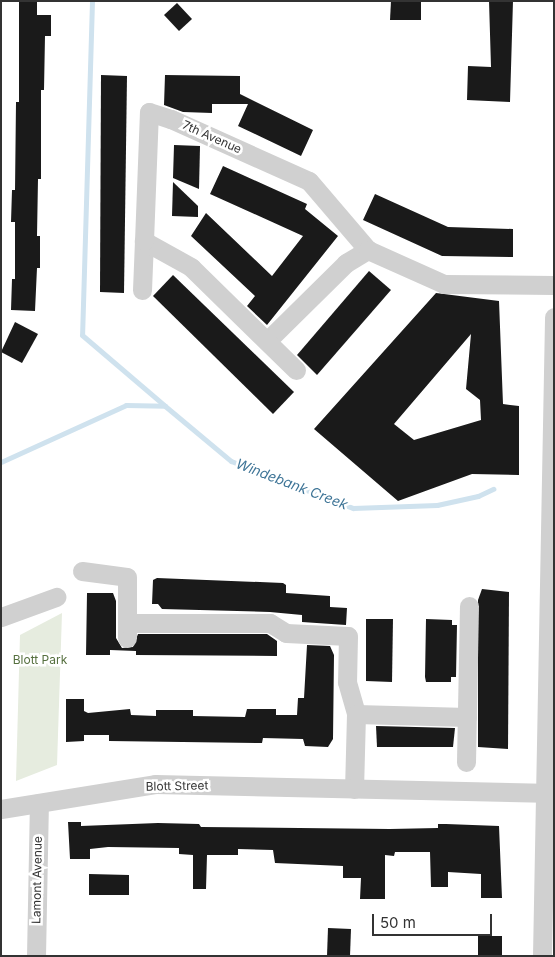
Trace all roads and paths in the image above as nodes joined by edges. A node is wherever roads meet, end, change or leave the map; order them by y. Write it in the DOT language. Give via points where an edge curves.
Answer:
graph roads {
  1 [pos="144,241"];
  2 [pos="368,250"];
  3 [pos="554,285"];
  4 [pos="142,290"];
  5 [pos="554,317"];
  6 [pos="553,337"];
  7 [pos="267,342"];
  8 [pos="296,370"];
  9 [pos="82,571"];
  10 [pos="56,597"];
  11 [pos="468,606"];
  12 [pos="1,617"];
  13 [pos="356,714"];
  14 [pos="467,717"];
  15 [pos="466,762"];
  16 [pos="354,789"];
  17 [pos="549,793"];
  18 [pos="39,803"];
  19 [pos="1,809"];
  20 [pos="543,953"];
  21 [pos="36,956"];
  1 -- 2 [label="street, 7th Avenue" via="149,112 309,181"];
  1 -- 4 [label="street, 7th Avenue"];
  1 -- 7 [label="street" via="191,267"];
  2 -- 3 [label="street, 7th Avenue" via="444,284"];
  2 -- 7 [label="street" via="346,263"];
  5 -- 6 [label="street"];
  6 -- 17 [label="street"];
  7 -- 8 [label="street"];
  9 -- 13 [label="street" via="127,577 127,631 270,623 286,633 348,636 347,682"];
  10 -- 12 [label="street"];
  11 -- 14 [label="street"];
  13 -- 14 [label="street"];
  13 -- 16 [label="street"];
  14 -- 15 [label="street"];
  16 -- 17 [label="street, Blott Street"];
  16 -- 18 [label="street, Blott Street" via="155,784"];
  17 -- 20 [label="street"];
  18 -- 19 [label="street, Blott Street"];
  18 -- 21 [label="street, Lamont Avenue"];
}
